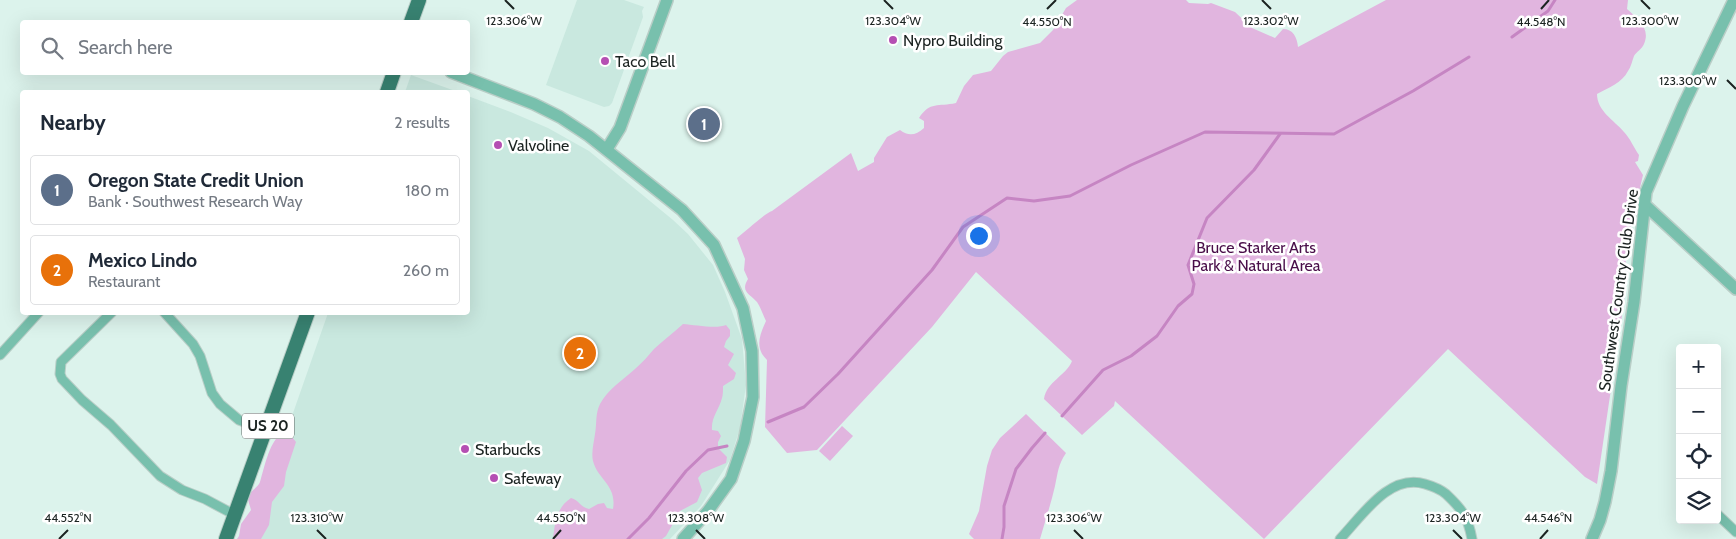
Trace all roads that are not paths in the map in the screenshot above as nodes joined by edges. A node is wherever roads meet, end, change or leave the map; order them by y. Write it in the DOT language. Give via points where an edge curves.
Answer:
graph roads {
  1 [pos="420,0"];
  2 [pos="667,0"];
  3 [pos="1734,0"];
  4 [pos="413,20"];
  5 [pos="393,75"];
  6 [pos="459,75"];
  7 [pos="388,90"];
  8 [pos="607,149"];
  9 [pos="1644,204"];
  10 [pos="1736,289"];
  11 [pos="36,315"];
  12 [pos="109,315"];
  13 [pos="167,315"];
  14 [pos="307,315"];
  15 [pos="0,356"];
  16 [pos="266,430"];
  17 [pos="235,515"];
  18 [pos="1721,518"];
  19 [pos="1736,532"];
  20 [pos="226,539"];
  21 [pos="683,539"];
  22 [pos="1340,539"];
  23 [pos="1472,539"];
  24 [pos="1592,539"];
  1 -- 4 [label="highway"];
  2 -- 8 [label="street" via="620,128"];
  3 -- 9 [label="street, Southwest Country Club Drive" via="1652,176"];
  5 -- 7 [label="highway"];
  6 -- 8 [label="street" via="552,113"];
  8 -- 21 [label="street" via="682,210 714,245 742,308 752,351 754,397 732,478"];
  9 -- 10 [label="street"];
  9 -- 24 [label="street, Southwest Country Club Drive" via="1611,471 1600,520"];
  11 -- 15 [label="street"];
  12 -- 17 [label="street" via="61,362 62,379 160,476"];
  13 -- 16 [label="street" via="193,344 212,393 220,404 239,420"];
  14 -- 16 [label="highway, US 20"];
  16 -- 17 [label="highway, US 20"];
  17 -- 20 [label="highway, US 20"];
  18 -- 19 [label="street"];
  22 -- 23 [label="street" via="1379,497 1398,484 1419,482 1443,491 1457,504 1469,523"];
}
